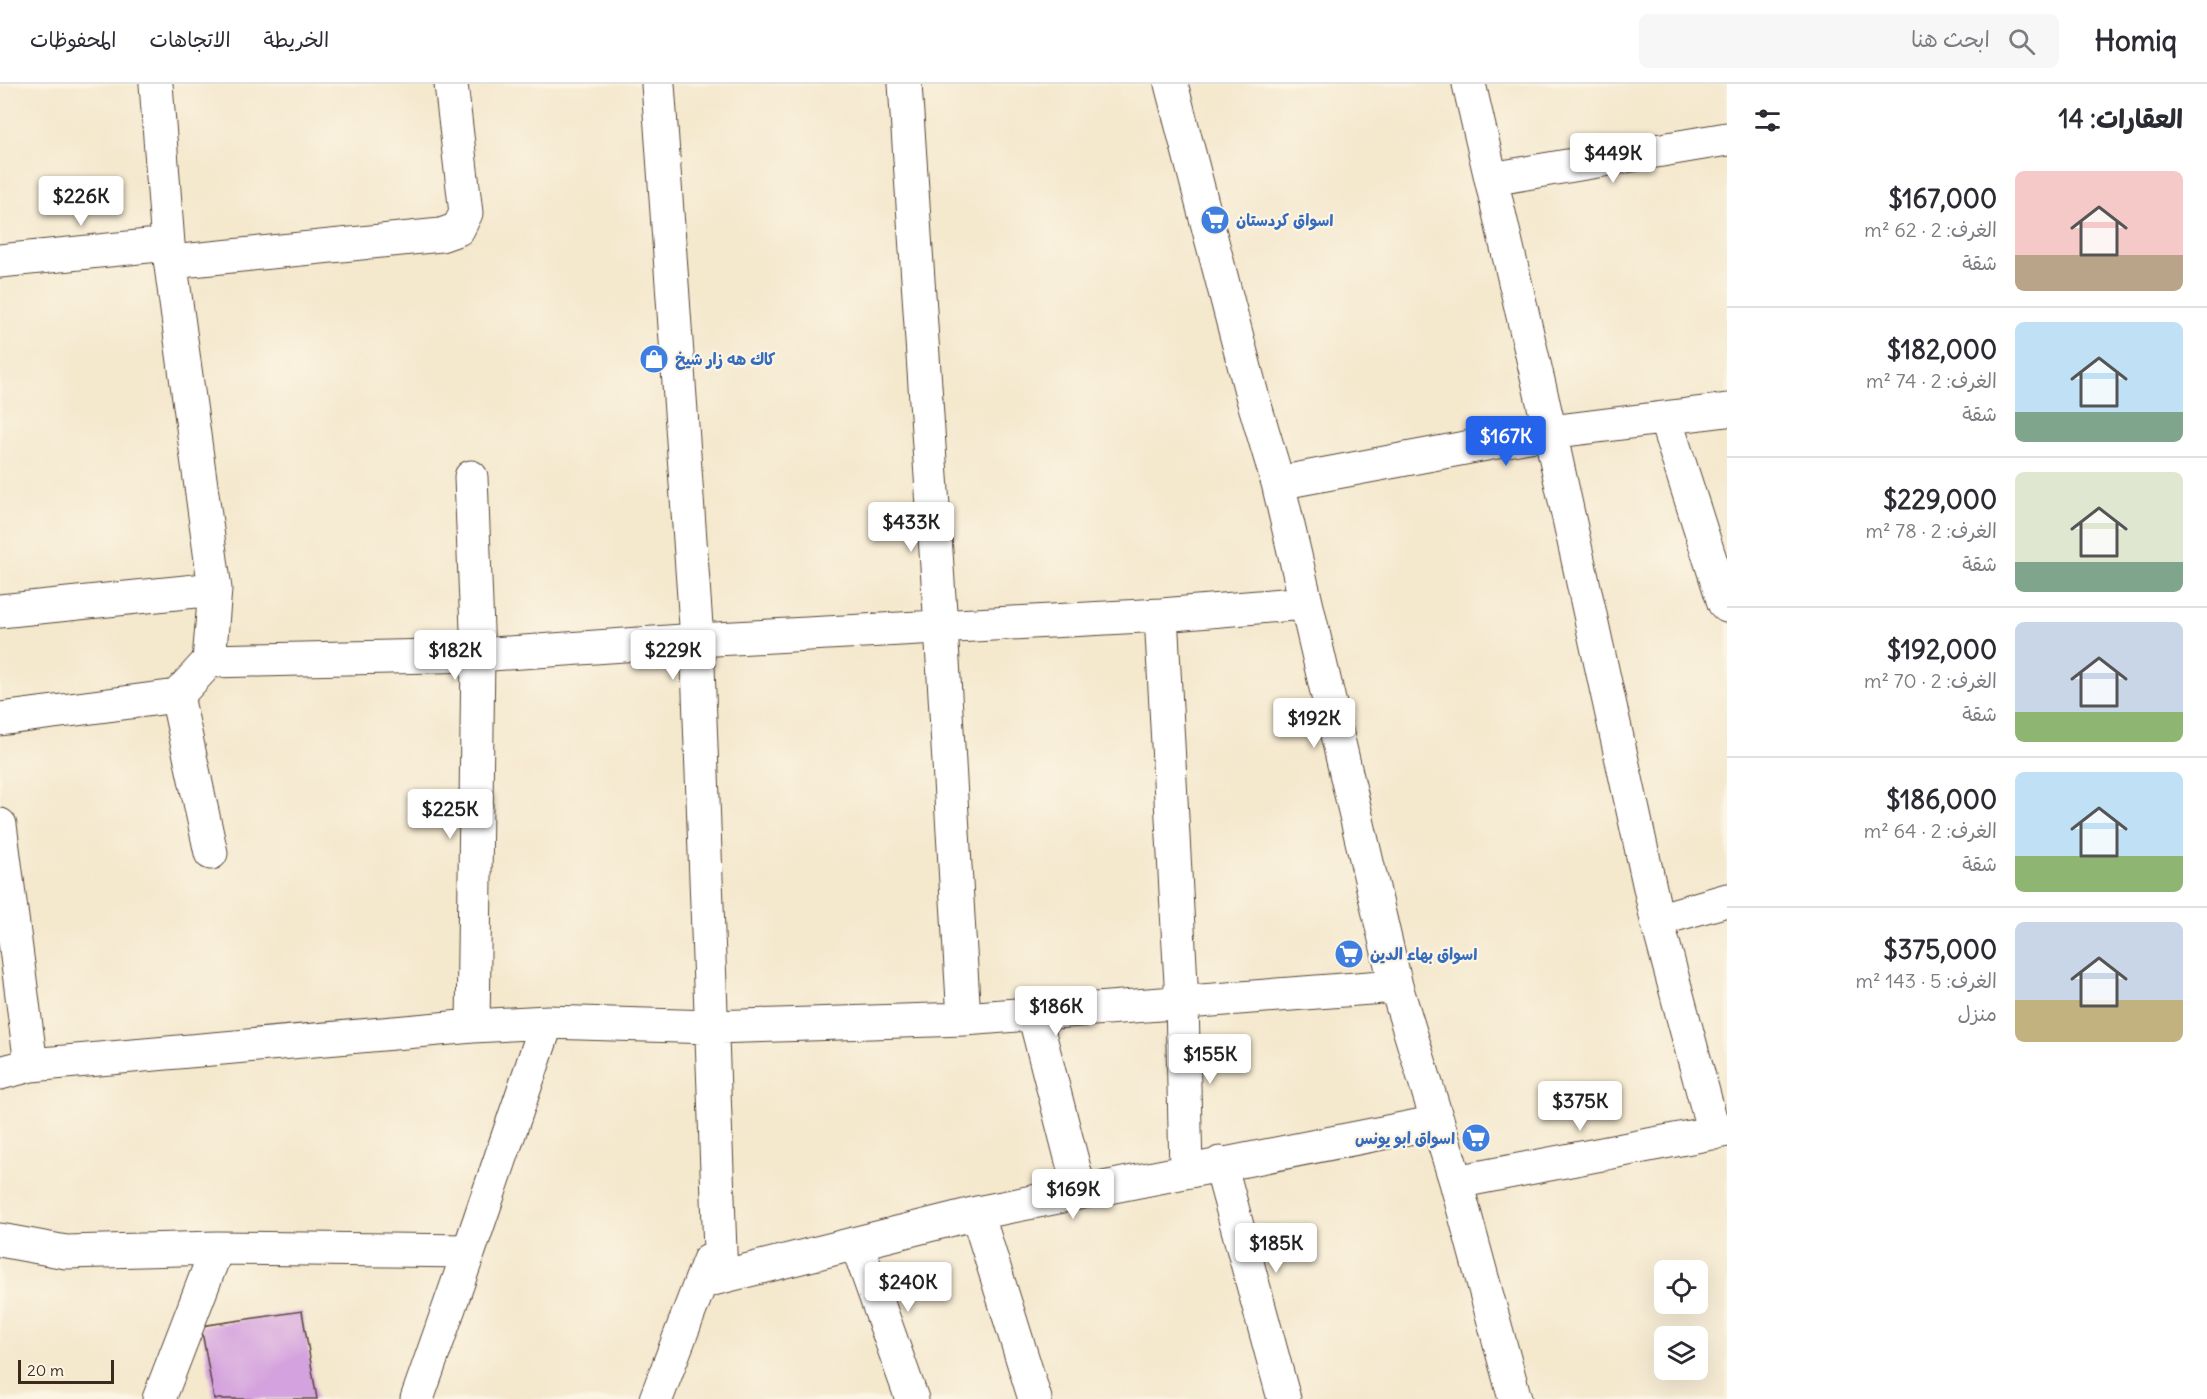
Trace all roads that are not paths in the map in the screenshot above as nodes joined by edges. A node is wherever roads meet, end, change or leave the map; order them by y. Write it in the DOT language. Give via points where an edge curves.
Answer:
graph roads {
  1 [pos="156,84"];
  2 [pos="451,84"];
  3 [pos="658,84"];
  4 [pos="905,84"];
  5 [pos="1171,84"];
  6 [pos="1469,84"];
  7 [pos="1727,139"];
  8 [pos="1491,179"];
  9 [pos="169,253"];
  10 [pos="0,261"];
  11 [pos="1727,410"];
  12 [pos="1665,418"];
  13 [pos="1550,432"];
  14 [pos="471,477"];
  15 [pos="1278,483"];
  16 [pos="215,589"];
  17 [pos="1306,603"];
  18 [pos="1727,606"];
  19 [pos="0,611"];
  20 [pos="1161,615"];
  21 [pos="941,627"];
  22 [pos="697,640"];
  23 [pos="478,655"];
  24 [pos="209,661"];
  25 [pos="177,696"];
  26 [pos="0,719"];
  27 [pos="0,825"];
  28 [pos="211,853"];
  29 [pos="1727,900"];
  30 [pos="1657,920"];
  31 [pos="1396,986"];
  32 [pos="1182,1002"];
  33 [pos="1034,1014"];
  34 [pos="964,1018"];
  35 [pos="547,1022"];
  36 [pos="473,1026"];
  37 [pos="712,1027"];
  38 [pos="32,1065"];
  39 [pos="0,1073"];
  40 [pos="1438,1122"];
  41 [pos="1721,1132"];
  42 [pos="1220,1163"];
  43 [pos="1186,1170"];
  44 [pos="1456,1182"];
  45 [pos="1080,1192"];
  46 [pos="976,1213"];
  47 [pos="0,1240"];
  48 [pos="857,1244"];
  49 [pos="217,1248"];
  50 [pos="469,1251"];
  51 [pos="711,1279"];
  52 [pos="159,1399"];
  53 [pos="417,1399"];
  54 [pos="656,1399"];
  55 [pos="912,1399"];
  56 [pos="1035,1399"];
  57 [pos="1284,1399"];
  58 [pos="1515,1399"];
  1 -- 9 [label="street"];
  2 -- 9 [label="street" via="466,213 459,229 441,235"];
  3 -- 22 [label="street"];
  4 -- 21 [label="street"];
  5 -- 15 [label="street"];
  6 -- 8 [label="street"];
  7 -- 8 [label="street"];
  8 -- 13 [label="street"];
  9 -- 10 [label="street"];
  9 -- 16 [label="street"];
  11 -- 12 [label="street"];
  12 -- 13 [label="street"];
  12 -- 18 [label="street"];
  13 -- 15 [label="street"];
  13 -- 30 [label="street"];
  14 -- 23 [label="street"];
  15 -- 17 [label="street"];
  16 -- 19 [label="street"];
  16 -- 24 [label="street"];
  17 -- 20 [label="street"];
  17 -- 31 [label="street"];
  20 -- 21 [label="street"];
  20 -- 32 [label="street"];
  21 -- 22 [label="street"];
  21 -- 34 [label="street"];
  22 -- 23 [label="street"];
  22 -- 37 [label="street"];
  23 -- 24 [label="street"];
  23 -- 36 [label="street"];
  24 -- 25 [label="street"];
  25 -- 26 [label="street"];
  25 -- 28 [label="street"];
  27 -- 38 [label="street"];
  29 -- 30 [label="street"];
  30 -- 41 [label="street"];
  31 -- 32 [label="street"];
  31 -- 40 [label="street"];
  32 -- 33 [label="street"];
  32 -- 43 [label="street"];
  33 -- 34 [label="street"];
  33 -- 45 [label="street"];
  34 -- 37 [label="street"];
  35 -- 36 [label="street"];
  35 -- 37 [label="street"];
  35 -- 50 [label="street"];
  36 -- 38 [label="street"];
  37 -- 51 [label="street" via="720,1230"];
  38 -- 39 [label="street"];
  40 -- 42 [label="street"];
  40 -- 44 [label="street"];
  41 -- 44 [label="street"];
  42 -- 43 [label="street"];
  42 -- 57 [label="street"];
  43 -- 45 [label="street"];
  44 -- 58 [label="street"];
  45 -- 46 [label="street"];
  46 -- 48 [label="street"];
  46 -- 56 [label="street"];
  47 -- 49 [label="street" via="66,1252"];
  48 -- 51 [label="street"];
  48 -- 55 [label="street"];
  49 -- 50 [label="street"];
  49 -- 52 [label="street"];
  50 -- 53 [label="street"];
  51 -- 54 [label="street"];
}
